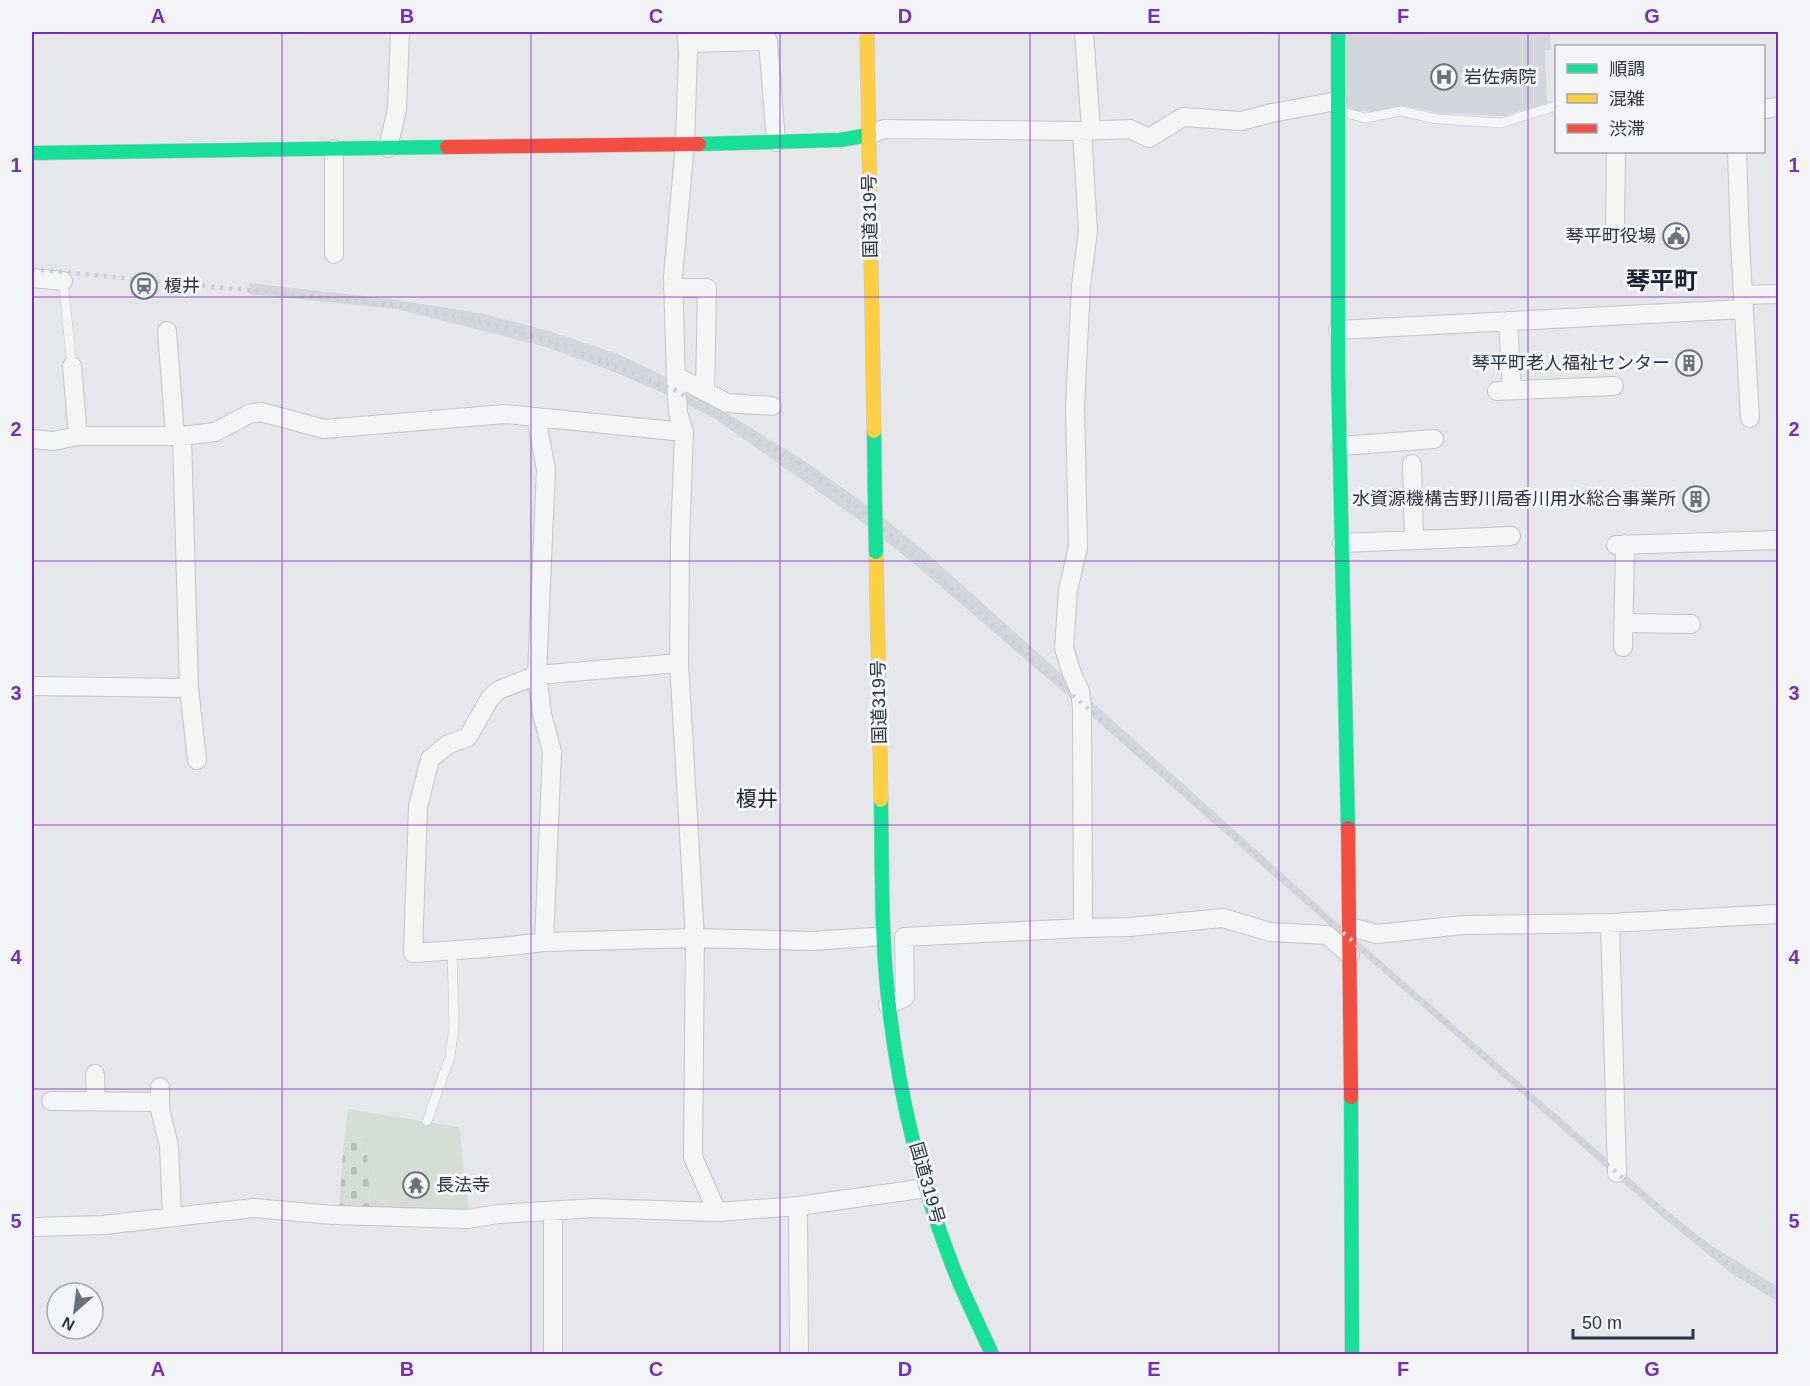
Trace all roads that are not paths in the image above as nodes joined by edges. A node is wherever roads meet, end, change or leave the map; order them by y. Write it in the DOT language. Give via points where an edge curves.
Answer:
graph roads {
  1 [pos="400,32"];
  2 [pos="867,32"];
  3 [pos="1084,32"];
  4 [pos="1338,32"];
  5 [pos="687,37"];
  6 [pos="1336,106"];
  7 [pos="1555,107"];
  8 [pos="1087,130"];
  9 [pos="869,135"];
  10 [pos="776,142"];
  11 [pos="685,144"];
  12 [pos="388,148"];
  13 [pos="334,149"];
  14 [pos="32,153"];
  15 [pos="1616,153"];
  16 [pos="1737,153"];
  17 [pos="1615,223"];
  18 [pos="334,254"];
  19 [pos="32,278"];
  20 [pos="63,281"];
  21 [pos="674,288"];
  22 [pos="1779,294"];
  23 [pos="1744,302"];
  24 [pos="1508,321"];
  25 [pos="1338,330"];
  26 [pos="167,332"];
  27 [pos="72,366"];
  28 [pos="676,376"];
  29 [pos="1614,386"];
  30 [pos="705,392"];
  31 [pos="772,406"];
  32 [pos="536,417"];
  33 [pos="1750,418"];
  34 [pos="684,432"];
  35 [pos="78,436"];
  36 [pos="178,436"];
  37 [pos="32,439"];
  38 [pos="1434,439"];
  39 [pos="1341,446"];
  40 [pos="1412,464"];
  41 [pos="1510,536"];
  42 [pos="1414,540"];
  43 [pos="1779,540"];
  44 [pos="1342,543"];
  45 [pos="1623,623"];
  46 [pos="1691,624"];
  47 [pos="1623,647"];
  48 [pos="679,663"];
  49 [pos="537,675"];
  50 [pos="32,686"];
  51 [pos="189,688"];
  52 [pos="197,760"];
  53 [pos="1779,914"];
  54 [pos="1610,923"];
  55 [pos="1350,927"];
  56 [pos="1083,928"];
  57 [pos="873,937"];
  58 [pos="695,938"];
  59 [pos="544,942"];
  60 [pos="452,951"];
  61 [pos="1350,955"];
  62 [pos="888,1005"];
  63 [pos="95,1074"];
  64 [pos="51,1101"];
  65 [pos="96,1101"];
  66 [pos="427,1121"];
  67 [pos="1617,1173"];
  68 [pos="927,1188"];
  69 [pos="798,1206"];
  70 [pos="553,1211"];
  71 [pos="717,1212"];
  72 [pos="172,1216"];
  73 [pos="32,1227"];
  74 [pos="553,1354"];
  75 [pos="798,1354"];
  76 [pos="993,1354"];
  77 [pos="1352,1354"];
  1 -- 12 [label="street" via="397,109"];
  2 -- 9 [label="main road, 国道319号"];
  3 -- 8 [label="street"];
  4 -- 6 [label="main road"];
  5 -- 10 [label="street" via="768,41"];
  5 -- 11 [label="street"];
  6 -- 7 [label="lane" via="1365,118 1401,111 1437,119 1501,123"];
  6 -- 8 [label="street" via="1272,113 1241,121 1183,117 1149,138 1130,129"];
  6 -- 25 [label="main road"];
  8 -- 9 [label="street" via="884,129"];
  8 -- 56 [label="street" via="1088,231 1075,406 1078,547 1068,590 1064,648 1082,708"];
  9 -- 10 [label="main road"];
  9 -- 62 [label="main road, 国道319号, bridge"];
  10 -- 11 [label="main road"];
  11 -- 12 [label="main road"];
  11 -- 21 [label="street"];
  12 -- 13 [label="main road"];
  13 -- 14 [label="main road"];
  13 -- 18 [label="street"];
  15 -- 17 [label="street"];
  16 -- 23 [label="street"];
  19 -- 20 [label="street"];
  20 -- 27 [label="lane"];
  21 -- 28 [label="street"];
  21 -- 30 [label="street" via="707,288"];
  22 -- 23 [label="street"];
  23 -- 24 [label="street"];
  23 -- 33 [label="street"];
  24 -- 25 [label="street"];
  24 -- 29 [label="street" via="1504,390"];
  25 -- 39 [label="main road"];
  26 -- 36 [label="street"];
  27 -- 35 [label="street"];
  28 -- 30 [label="street"];
  28 -- 34 [label="street" via="678,413"];
  30 -- 31 [label="street" via="727,403"];
  32 -- 34 [label="street"];
  32 -- 36 [label="street" via="505,414 324,429 261,412 215,432"];
  32 -- 49 [label="street" via="546,469"];
  34 -- 48 [label="street"];
  35 -- 36 [label="street"];
  35 -- 37 [label="street" via="53,441"];
  36 -- 51 [label="street"];
  38 -- 39 [label="street"];
  39 -- 44 [label="main road"];
  40 -- 42 [label="street"];
  41 -- 42 [label="street"];
  42 -- 44 [label="street"];
  43 -- 45 [label="street" via="1620,544"];
  44 -- 55 [label="main road"];
  45 -- 46 [label="street"];
  45 -- 47 [label="street"];
  48 -- 49 [label="street"];
  48 -- 58 [label="street"];
  49 -- 59 [label="street" via="552,751"];
  49 -- 60 [label="street" via="499,690 489,698 468,737 447,745 430,759 418,807 413,953"];
  50 -- 51 [label="street"];
  51 -- 52 [label="street"];
  53 -- 54 [label="street"];
  54 -- 55 [label="street" via="1463,925 1377,934"];
  54 -- 67 [label="street"];
  55 -- 61 [label="main road"];
  56 -- 61 [label="street" via="1223,918 1270,932 1327,935"];
  56 -- 62 [label="street" via="904,937 905,997"];
  57 -- 58 [label="street" via="811,941"];
  58 -- 59 [label="street"];
  58 -- 71 [label="street" via="693,1157"];
  59 -- 60 [label="street"];
  60 -- 66 [label="lane" via="452,1047"];
  61 -- 77 [label="main road"];
  62 -- 68 [label="main road, 国道319号" via="899,1075"];
  63 -- 65 [label="street"];
  64 -- 65 [label="street"];
  65 -- 72 [label="street" via="160,1094 177,1155"];
  68 -- 69 [label="street"];
  68 -- 76 [label="main road, 国道319号" via="954,1269"];
  69 -- 71 [label="street"];
  69 -- 75 [label="street"];
  70 -- 71 [label="street"];
  70 -- 72 [label="street" via="468,1219 254,1208"];
  70 -- 74 [label="street"];
  72 -- 73 [label="street" via="103,1225"];
}
